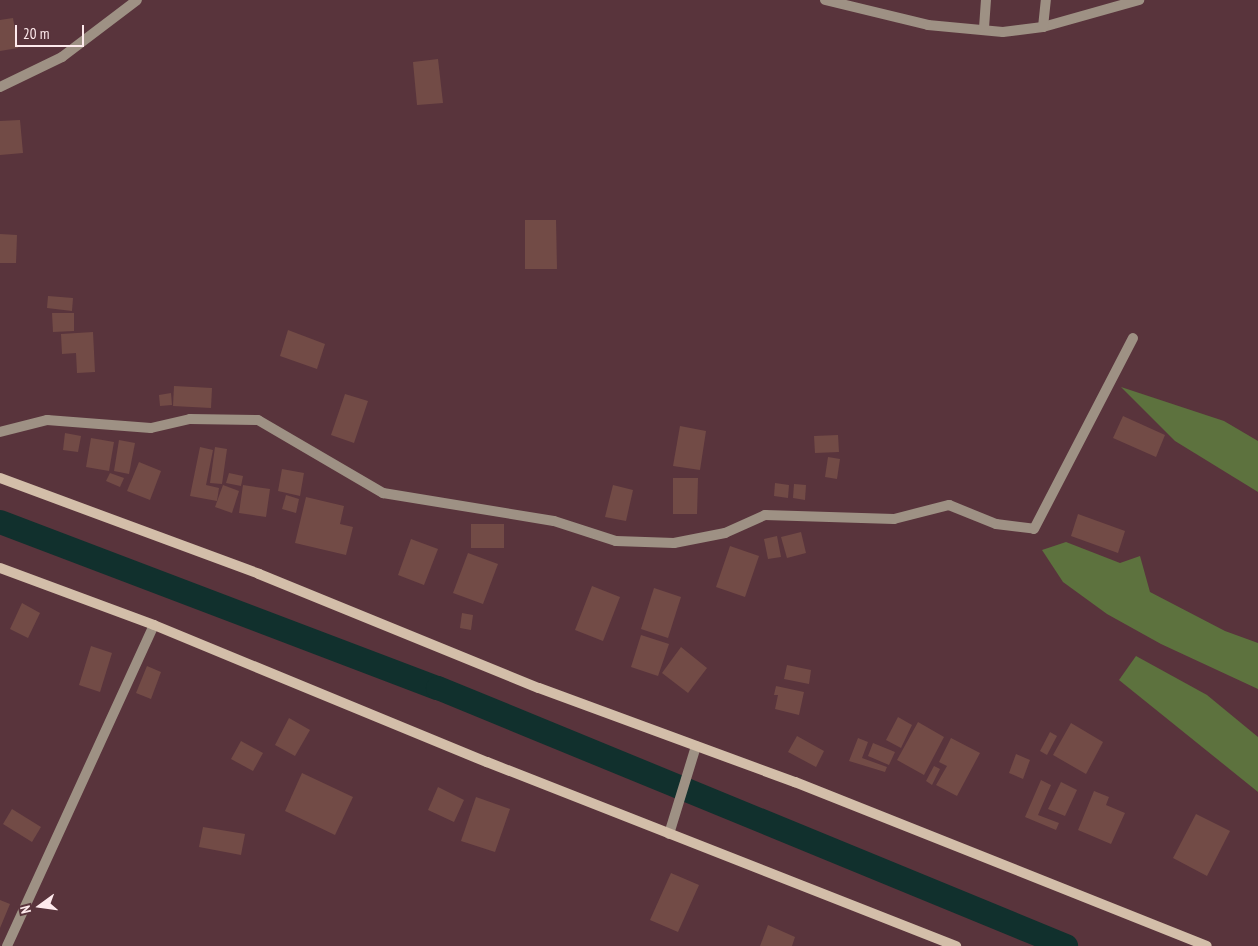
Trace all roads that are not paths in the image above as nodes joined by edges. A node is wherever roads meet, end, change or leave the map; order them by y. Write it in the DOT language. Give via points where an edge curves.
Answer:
graph roads {
  1 [pos="137,0"];
  2 [pos="825,0"];
  3 [pos="986,0"];
  4 [pos="1046,0"];
  5 [pos="1139,0"];
  6 [pos="854,4"];
  7 [pos="1043,26"];
  8 [pos="984,28"];
  9 [pos="0,87"];
  10 [pos="1133,338"];
  11 [pos="0,432"];
  12 [pos="0,478"];
  13 [pos="0,568"];
  14 [pos="154,625"];
  15 [pos="696,746"];
  16 [pos="669,834"];
  17 [pos="7,946"];
  18 [pos="956,946"];
  19 [pos="1207,946"];
  1 -- 9 [label="street" via="62,57"];
  2 -- 6 [label="street"];
  3 -- 8 [label="street"];
  4 -- 7 [label="street"];
  5 -- 7 [label="street"];
  6 -- 8 [label="street" via="928,25"];
  7 -- 8 [label="street" via="1003,32"];
  10 -- 11 [label="street" via="1034,529 996,524 949,505 894,520 764,515 725,532 674,544 616,541 554,521 383,493 258,420 190,419 151,428 47,420"];
  12 -- 15 [label="main road" via="259,574 539,688"];
  13 -- 14 [label="main road"];
  14 -- 16 [label="main road"];
  14 -- 17 [label="street"];
  15 -- 16 [label="street"];
  15 -- 19 [label="main road" via="1073,890"];
  16 -- 18 [label="main road"];
}
